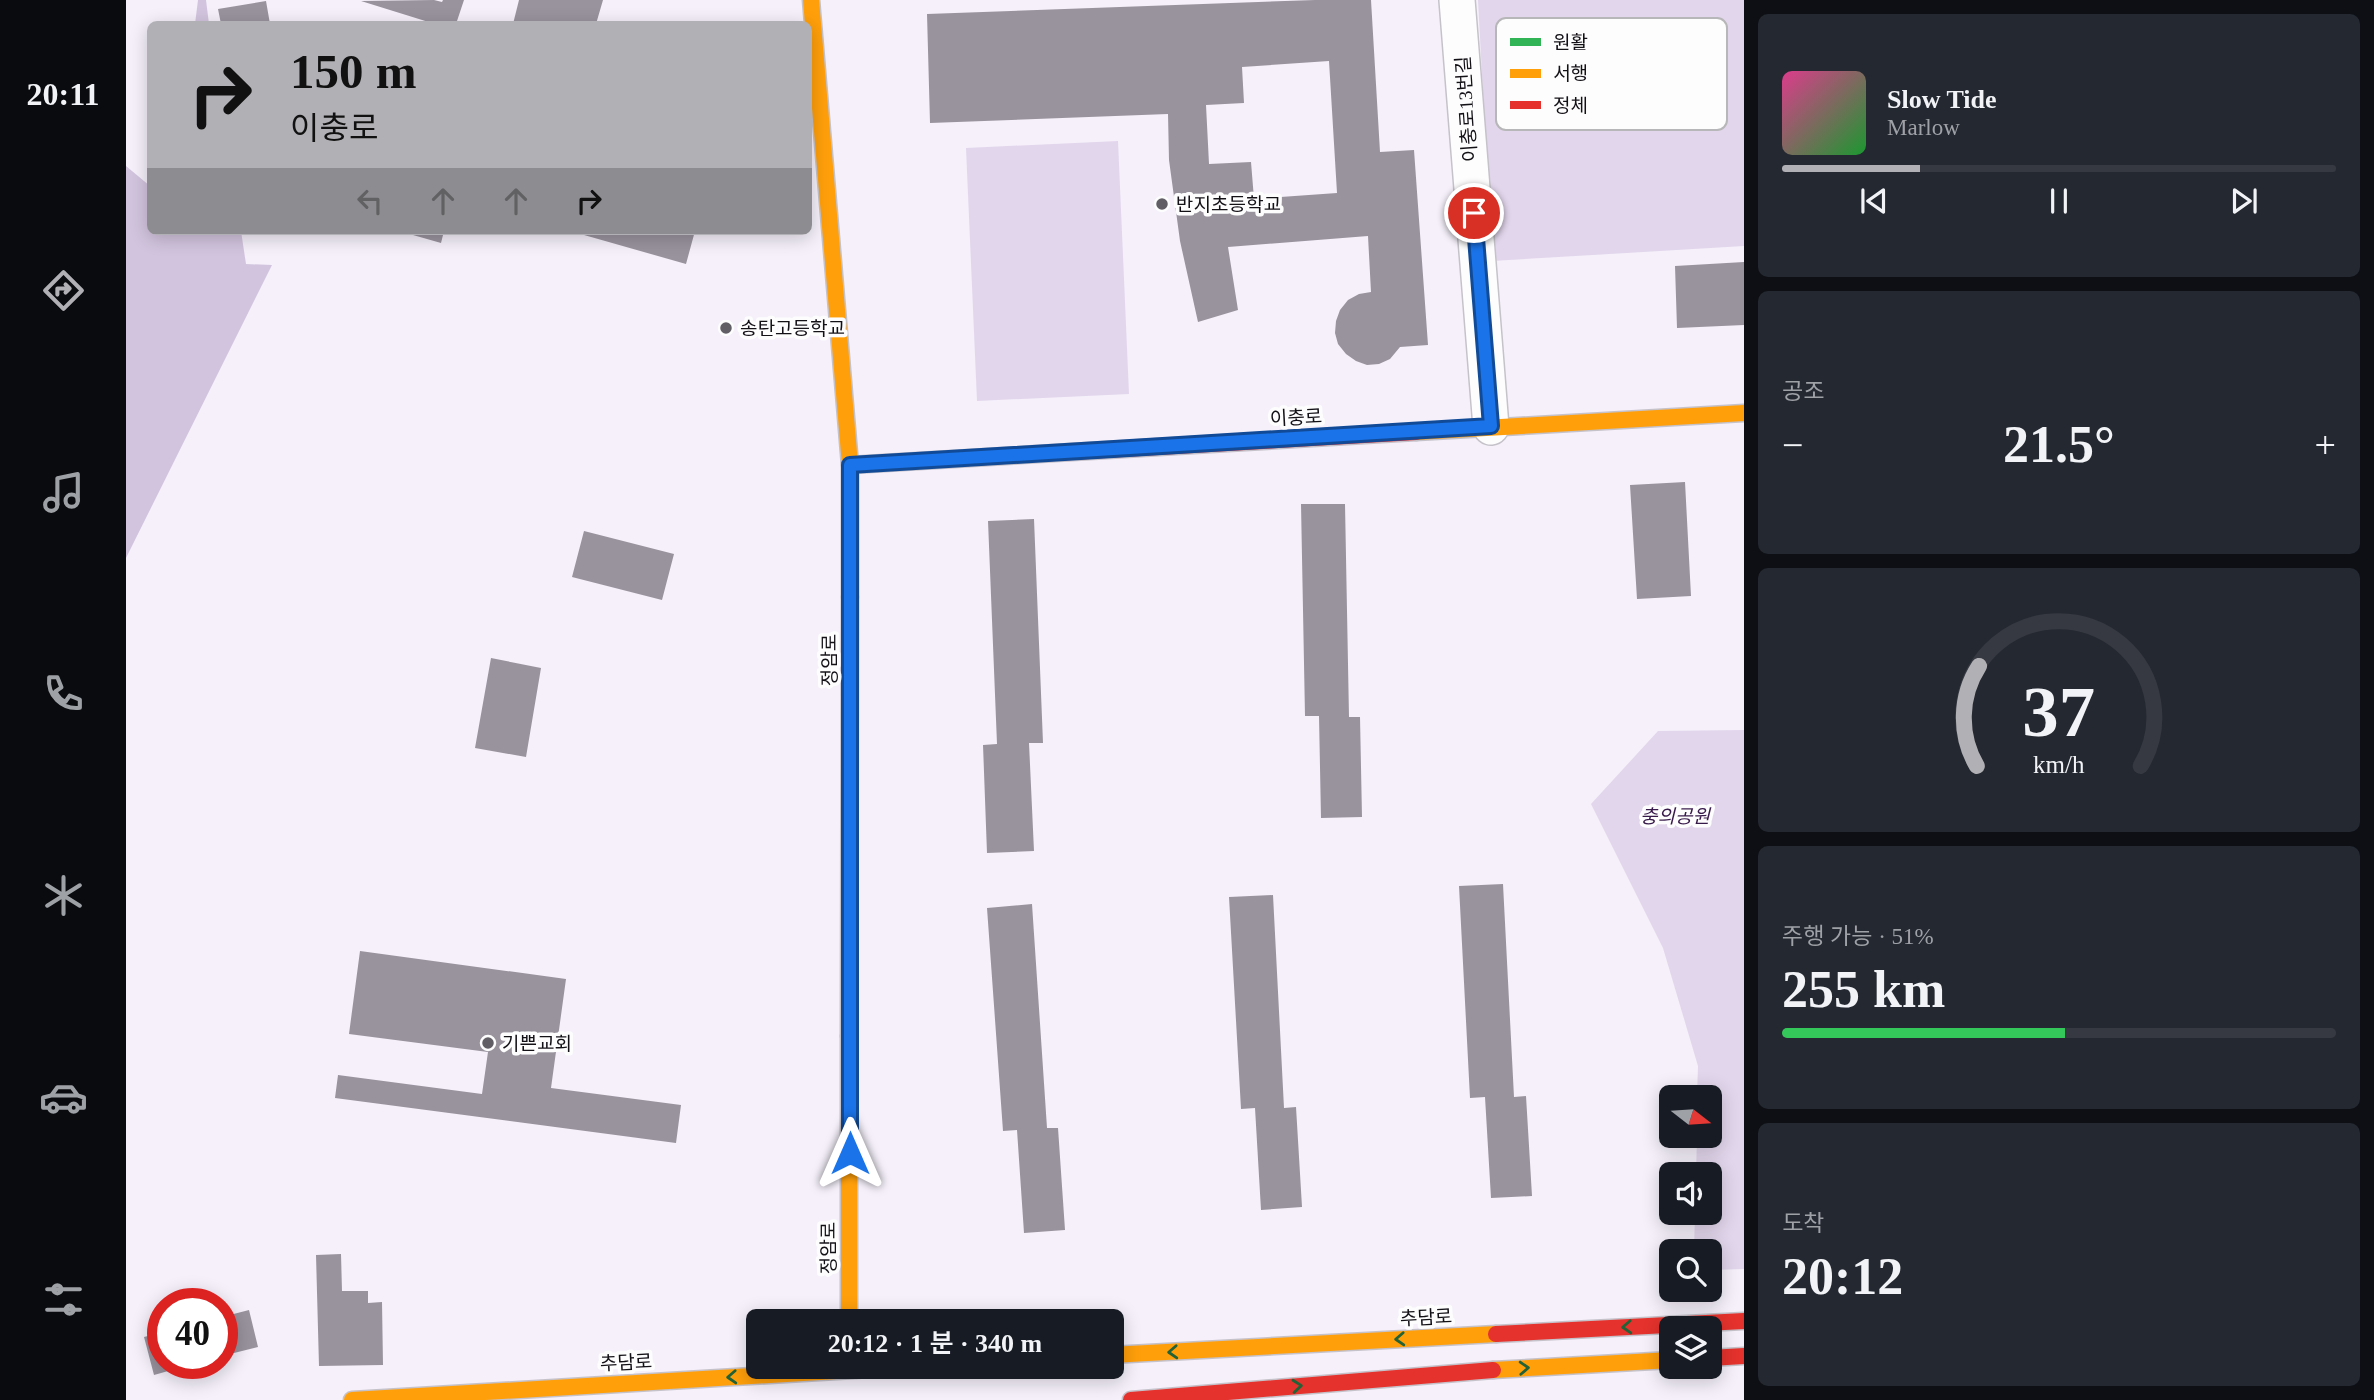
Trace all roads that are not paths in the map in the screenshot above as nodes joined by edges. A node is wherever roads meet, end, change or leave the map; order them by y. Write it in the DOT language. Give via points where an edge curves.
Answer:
graph roads {
  1 [pos="811,0"];
  2 [pos="1457,0"];
  3 [pos="1744,414"];
  4 [pos="1491,426"];
  5 [pos="850,465"];
  6 [pos="849,1309"];
  7 [pos="1744,1321"];
  8 [pos="1124,1354"];
  9 [pos="1744,1356"];
  10 [pos="1722,1357"];
  11 [pos="1659,1361"];
  12 [pos="746,1375"];
  13 [pos="849,1379"];
  14 [pos="849,1390"];
  15 [pos="352,1400"];
  16 [pos="1131,1400"];
  1 -- 5 [label="street, 정암로"];
  2 -- 4 [label="street, 이충로13번길"];
  3 -- 4 [label="street, 이충로"];
  4 -- 5 [label="street, 이충로"];
  5 -- 6 [label="street, 정암로"];
  7 -- 8 [label="street, 추담로, one-way"];
  9 -- 10 [label="street"];
  16 -- 11 [label="street, one-way"];
  12 -- 15 [label="street, 추담로, one-way"];
  13 -- 14 [label="street"];
}
